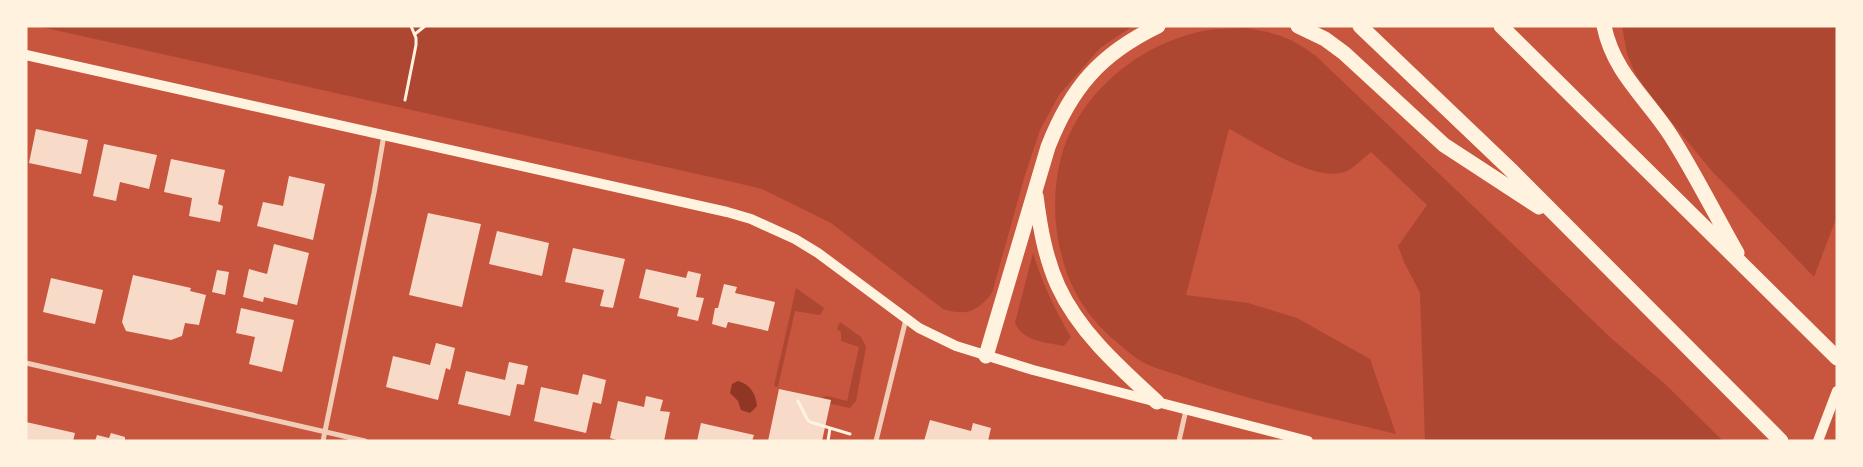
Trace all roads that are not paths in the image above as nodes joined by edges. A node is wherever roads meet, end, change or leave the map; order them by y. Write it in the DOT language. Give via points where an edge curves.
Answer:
graph roads {
  1 [pos="1158,26"];
  2 [pos="1298,26"];
  3 [pos="1360,26"];
  4 [pos="1502,26"];
  5 [pos="1604,26"];
  6 [pos="26,55"];
  7 [pos="384,135"];
  8 [pos="1035,190"];
  9 [pos="1565,224"];
  10 [pos="1745,268"];
  11 [pos="906,318"];
  12 [pos="986,356"];
  13 [pos="1837,358"];
  14 [pos="26,364"];
  15 [pos="1837,391"];
  16 [pos="1157,402"];
  17 [pos="1186,410"];
  18 [pos="325,432"];
  19 [pos="323,441"];
  20 [pos="365,441"];
  21 [pos="876,441"];
  22 [pos="1180,441"];
  23 [pos="1308,441"];
  24 [pos="1781,441"];
  25 [pos="1818,441"];
  1 -- 8 [label="highway" via="1116,49 1069,100 1057,123"];
  2 -- 9 [label="highway" via="1344,53 1444,145"];
  3 -- 9 [label="highway"];
  4 -- 10 [label="highway"];
  5 -- 10 [label="highway" via="1611,49 1631,86 1670,135"];
  6 -- 7 [label="main road"];
  7 -- 11 [label="main road" via="751,219 818,253"];
  7 -- 18 [label="street"];
  8 -- 12 [label="highway"];
  8 -- 16 [label="highway" via="1043,240 1058,287 1105,352"];
  9 -- 24 [label="highway"];
  10 -- 13 [label="highway"];
  11 -- 12 [label="main road" via="940,339"];
  11 -- 21 [label="street"];
  12 -- 16 [label="main road"];
  14 -- 18 [label="street"];
  15 -- 25 [label="main road"];
  16 -- 17 [label="main road"];
  17 -- 22 [label="street"];
  17 -- 23 [label="main road"];
  18 -- 19 [label="street"];
  18 -- 20 [label="street"];
}
